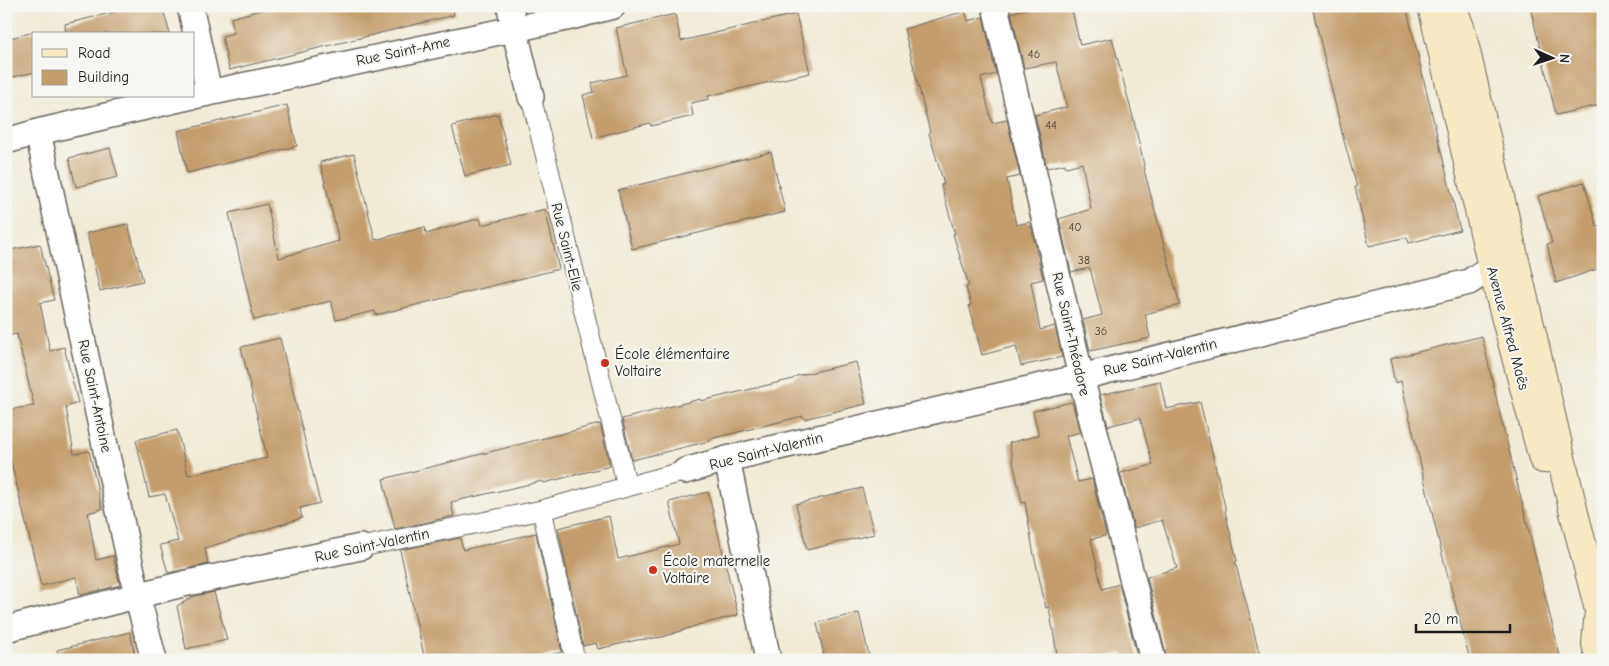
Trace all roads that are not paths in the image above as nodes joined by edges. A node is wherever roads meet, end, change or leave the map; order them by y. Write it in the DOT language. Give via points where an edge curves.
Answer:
graph roads {
  1 [pos="190,6"];
  2 [pos="613,6"];
  3 [pos="995,6"];
  4 [pos="1432,6"];
  5 [pos="1452,6"];
  6 [pos="512,17"];
  7 [pos="192,32"];
  8 [pos="195,62"];
  9 [pos="198,95"];
  10 [pos="530,97"];
  11 [pos="185,98"];
  12 [pos="38,132"];
  13 [pos="6,141"];
  14 [pos="1512,245"];
  15 [pos="1492,267"];
  16 [pos="1080,376"];
  17 [pos="727,459"];
  18 [pos="685,471"];
  19 [pos="627,486"];
  20 [pos="542,510"];
  21 [pos="361,547"];
  22 [pos="137,595"];
  23 [pos="6,629"];
  24 [pos="1599,649"];
  25 [pos="154,660"];
  26 [pos="575,660"];
  27 [pos="768,660"];
  28 [pos="1153,660"];
  1 -- 7 [label="street"];
  2 -- 6 [label="street, Rue Saint-Ame" via="571,17"];
  3 -- 16 [label="street, Rue Saint-Théodore"];
  4 -- 15 [label="main road, Avenue Alfred Maës"];
  5 -- 14 [label="main road, Avenue Alfred Maës" via="1461,30"];
  6 -- 9 [label="street, Rue Saint-Ame"];
  6 -- 10 [label="street, Rue Saint-Elie"];
  8 -- 9 [label="street"];
  10 -- 19 [label="street, Rue Saint-Elie"];
  11 -- 12 [label="street, Rue Saint-Ame"];
  12 -- 13 [label="street, Rue Saint-Ame"];
  12 -- 22 [label="street, Rue Saint-Antoine"];
  14 -- 15 [label="street, Rue Saint-Valentin"];
  14 -- 24 [label="main road, Avenue Alfred Maës" via="1574,514 1600,610"];
  15 -- 16 [label="street, Rue Saint-Valentin" via="1470,282"];
  15 -- 24 [label="main road, Avenue Alfred Maës" via="1585,632"];
  16 -- 17 [label="street, Rue Saint-Valentin"];
  16 -- 28 [label="street, Rue Saint-Théodore"];
  17 -- 18 [label="street, Rue Saint-Valentin"];
  17 -- 27 [label="street"];
  18 -- 19 [label="street, Rue Saint-Valentin"];
  19 -- 20 [label="street, Rue Saint-Valentin"];
  20 -- 21 [label="street, Rue Saint-Valentin"];
  20 -- 26 [label="street"];
  21 -- 22 [label="street, Rue Saint-Valentin"];
  22 -- 23 [label="street, Rue Saint-Valentin"];
  22 -- 25 [label="street, Rue Saint-Antoine"];
}
